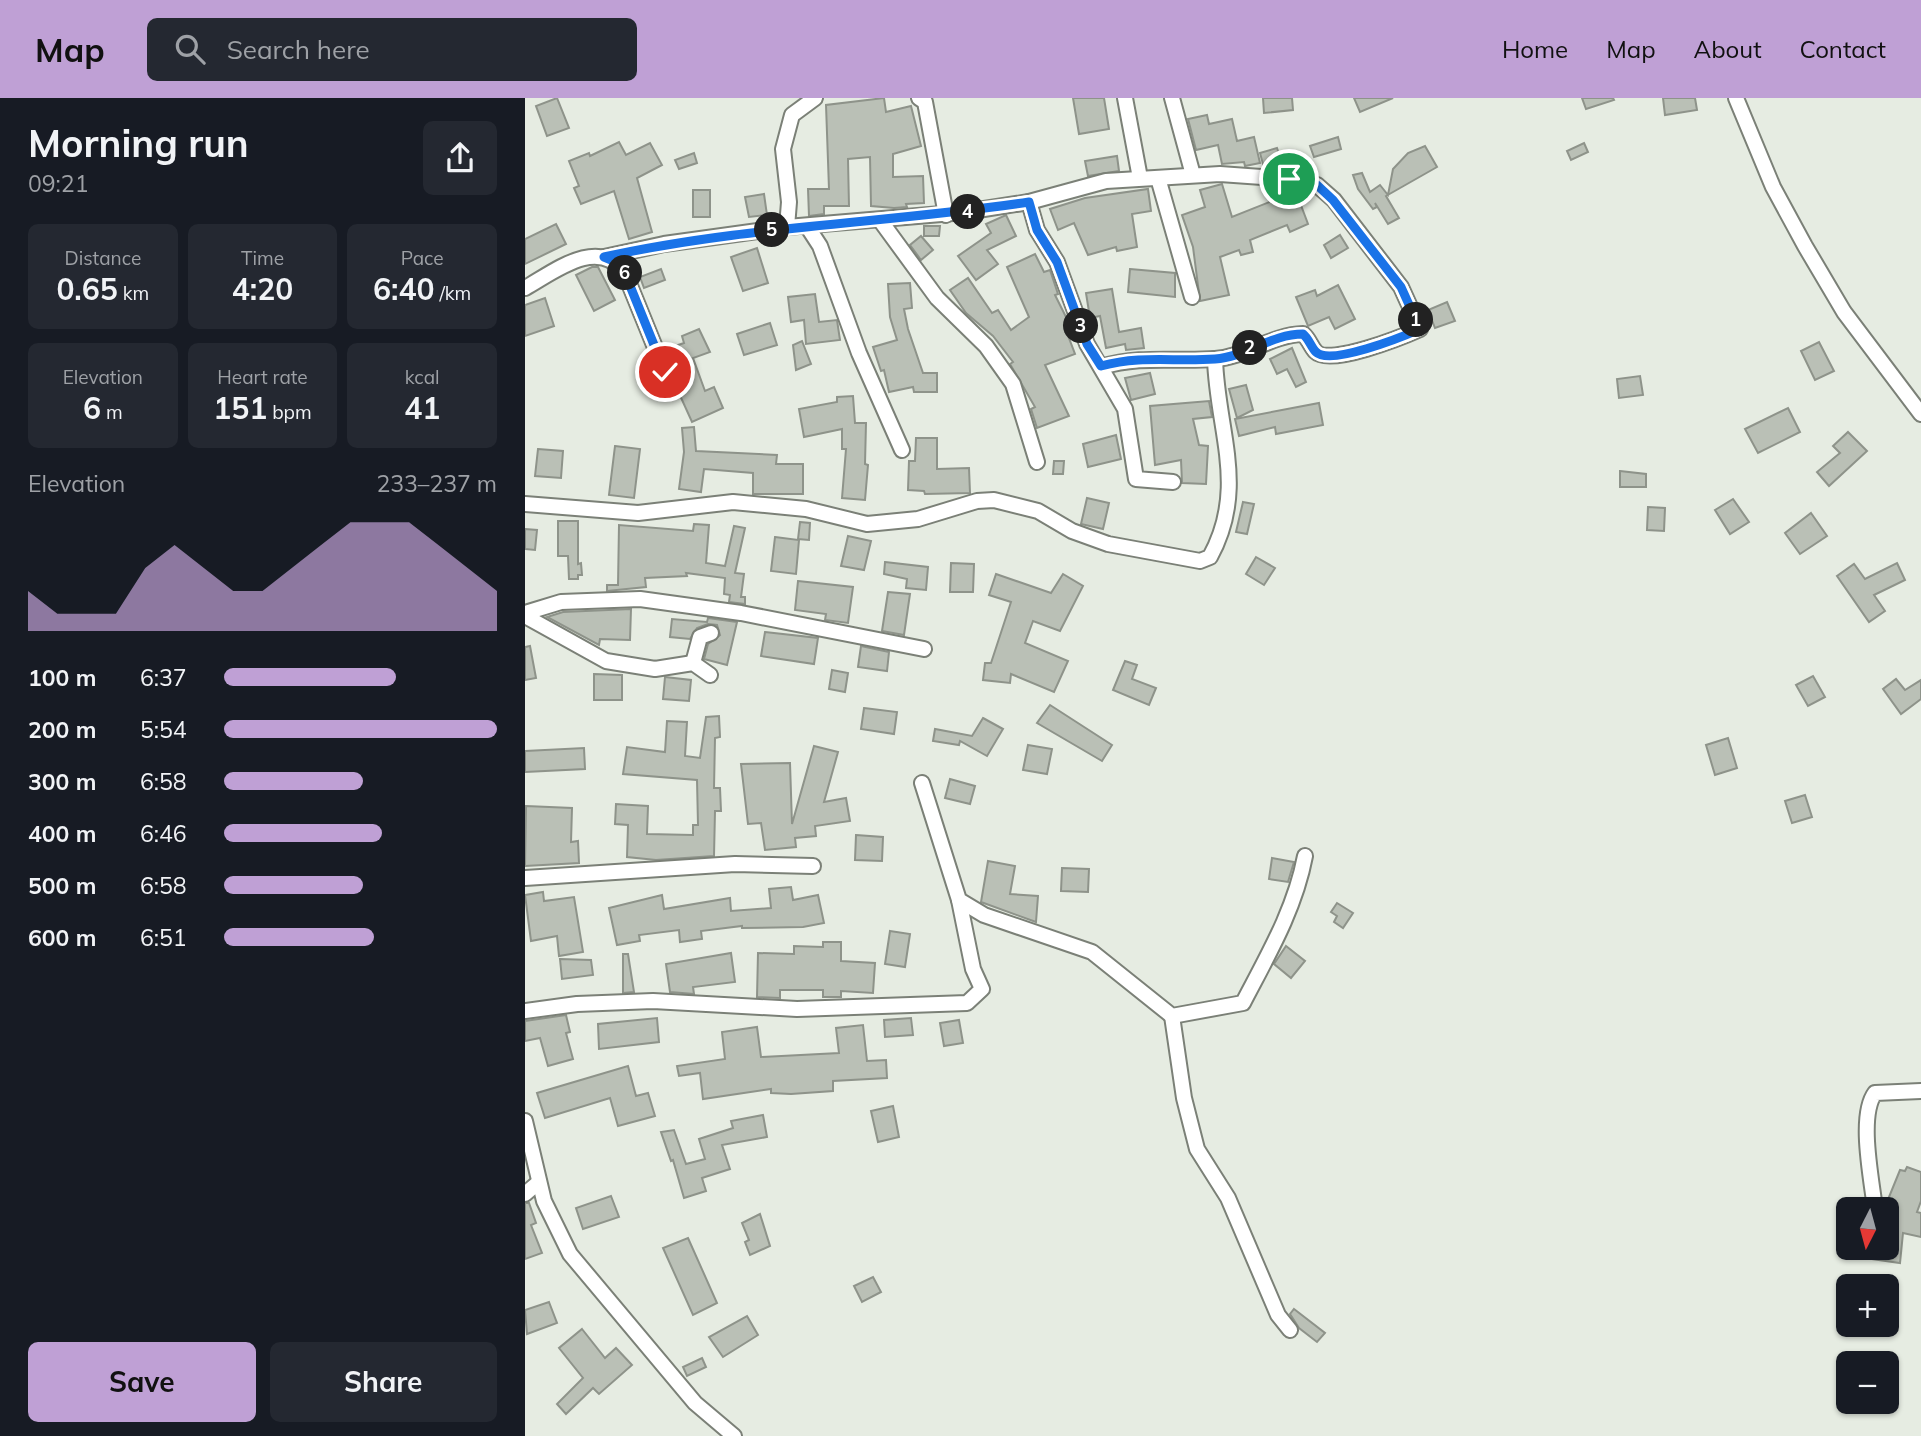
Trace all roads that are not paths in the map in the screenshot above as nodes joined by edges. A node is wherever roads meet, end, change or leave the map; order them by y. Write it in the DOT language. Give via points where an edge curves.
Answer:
graph roads {
  1 [pos="815,98"];
  2 [pos="919,98"];
  3 [pos="1125,98"];
  4 [pos="1172,98"];
  5 [pos="1736,98"];
  6 [pos="1193,175"];
  7 [pos="1140,178"];
  8 [pos="1158,178"];
  9 [pos="1029,202"];
  10 [pos="946,215"];
  11 [pos="880,220"];
  12 [pos="807,226"];
  13 [pos="786,227"];
  14 [pos="604,257"];
  15 [pos="525,288"];
  16 [pos="1192,297"];
  17 [pos="1215,359"];
  18 [pos="1101,366"];
  19 [pos="665,372"];
  20 [pos="1921,414"];
  21 [pos="902,450"];
  22 [pos="1037,462"];
  23 [pos="1173,482"];
  24 [pos="525,504"];
  25 [pos="525,614"];
  26 [pos="711,632"];
  27 [pos="924,649"];
  28 [pos="693,663"];
  29 [pos="710,674"];
  30 [pos="922,783"];
  31 [pos="1305,856"];
  32 [pos="813,866"];
  33 [pos="525,878"];
  34 [pos="959,900"];
  35 [pos="525,1011"];
  36 [pos="1171,1016"];
  37 [pos="1921,1091"];
  38 [pos="525,1121"];
  39 [pos="539,1182"];
  40 [pos="525,1194"];
  41 [pos="1874,1197"];
  42 [pos="1290,1330"];
  43 [pos="734,1436"];
  1 -- 13 [label="street" via="792,115 783,149 789,202"];
  2 -- 10 [label="street" via="925,102"];
  3 -- 7 [label="street"];
  4 -- 6 [label="street"];
  5 -- 20 [label="street" via="1773,187 1805,246 1844,312"];
  6 -- 8 [label="street"];
  6 -- 17 [label="street" via="1261,175 1317,185 1401,287 1420,329 1332,357 1317,353 1303,334 1285,334"];
  7 -- 8 [label="street"];
  7 -- 9 [label="street" via="1106,181"];
  8 -- 16 [label="street"];
  9 -- 10 [label="street"];
  9 -- 18 [label="street" via="1087,344"];
  10 -- 11 [label="street"];
  11 -- 12 [label="street"];
  11 -- 22 [label="street" via="937,298 986,346 1013,384"];
  12 -- 13 [label="street"];
  12 -- 21 [label="street" via="820,246 859,353"];
  13 -- 14 [label="street"];
  14 -- 15 [label="street" via="577,259"];
  14 -- 19 [label="street" via="624,271"];
  17 -- 18 [label="street" via="1128,359"];
  17 -- 24 [label="street" via="1230,482 1226,523 1210,557 1200,561 1108,544 1072,531 1038,511 994,500 918,519 867,524 758,503 712,503 659,513"];
  18 -- 23 [label="street" via="1125,410 1136,479"];
  25 -- 27 [label="street" via="561,602 640,599 741,613"];
  25 -- 28 [label="street" via="605,661 655,669"];
  26 -- 28 [label="street" via="700,637"];
  28 -- 29 [label="street"];
  30 -- 34 [label="street"];
  31 -- 36 [label="street" via="1278,939 1243,1003"];
  32 -- 33 [label="street" via="735,864"];
  34 -- 35 [label="street" via="973,969 982,989 967,1003 797,1009 653,1001"];
  34 -- 36 [label="street" via="984,915 1092,952"];
  36 -- 42 [label="street" via="1197,1149 1228,1198 1278,1315"];
  37 -- 41 [label="street" via="1875,1093 1869,1100"];
  38 -- 39 [label="street"];
  39 -- 40 [label="street"];
  39 -- 43 [label="street" via="570,1254 695,1403"];
}
